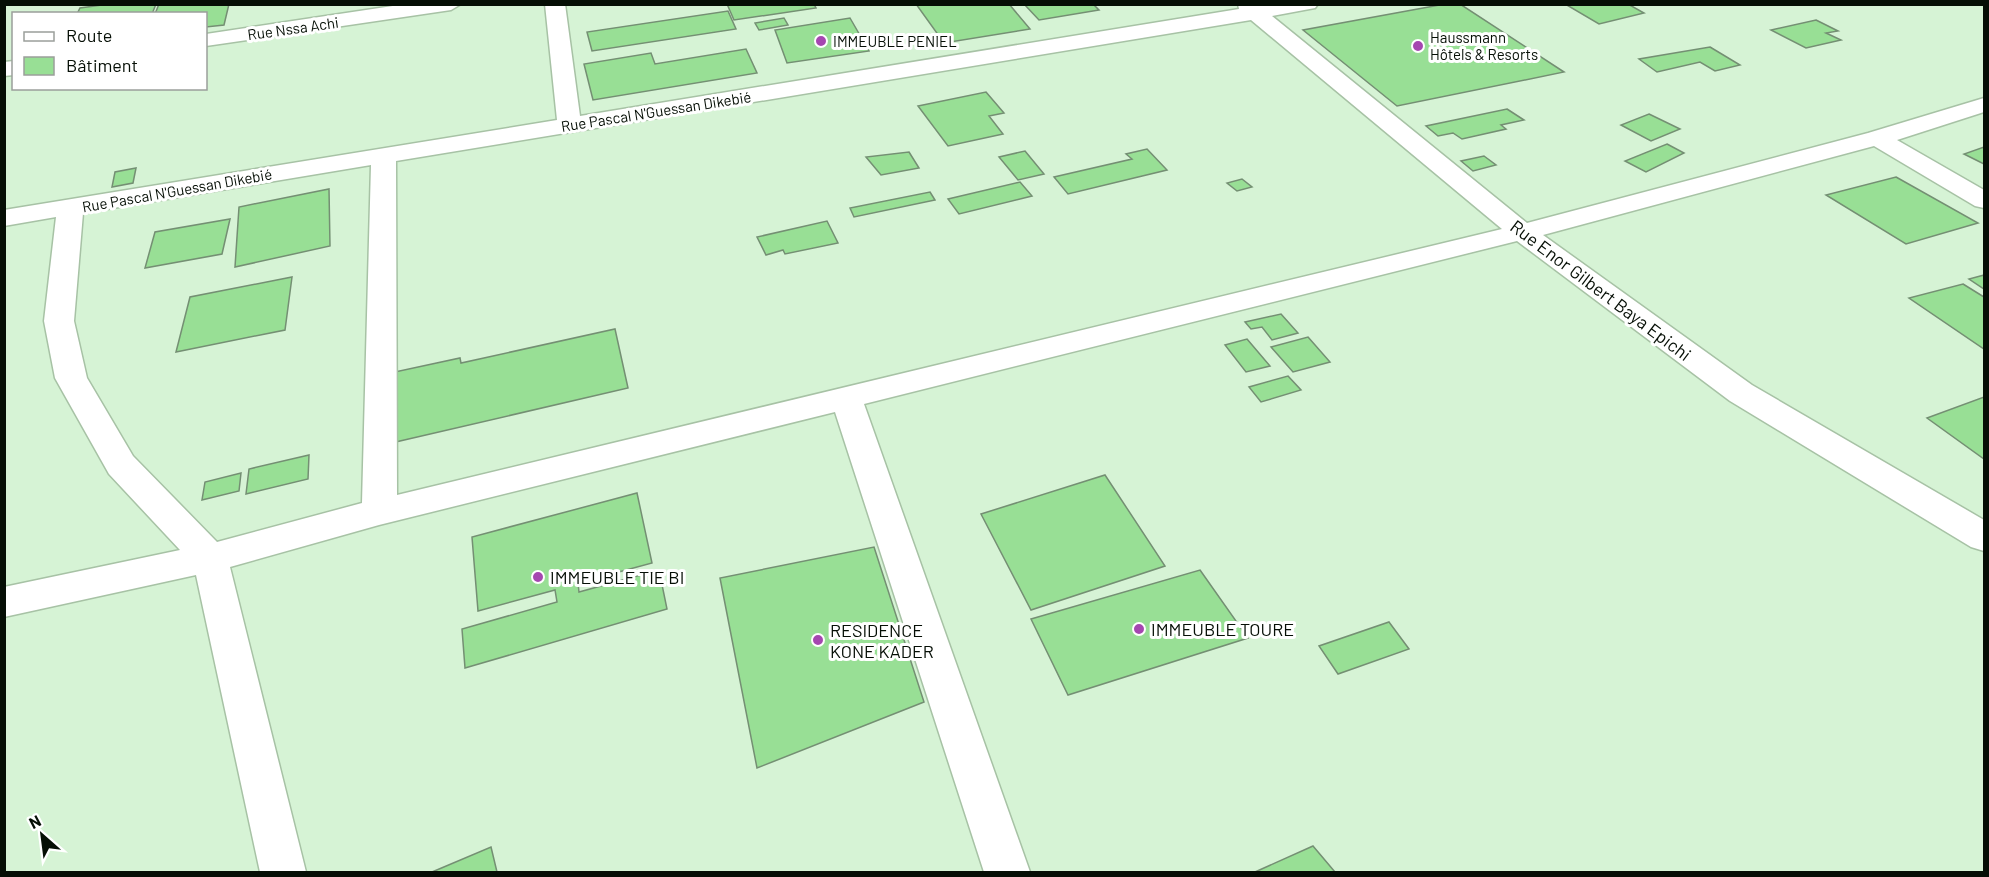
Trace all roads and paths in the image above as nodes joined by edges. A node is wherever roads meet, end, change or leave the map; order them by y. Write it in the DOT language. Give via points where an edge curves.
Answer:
graph roads {
  1 [pos="284,4"];
  2 [pos="451,4"];
  3 [pos="555,4"];
  4 [pos="1308,4"];
  5 [pos="1251,9"];
  6 [pos="277,30"];
  7 [pos="207,40"];
  8 [pos="1984,105"];
  9 [pos="569,125"];
  10 [pos="1877,138"];
  11 [pos="384,155"];
  12 [pos="1984,200"];
  13 [pos="70,207"];
  14 [pos="4,218"];
  15 [pos="1522,232"];
  16 [pos="846,397"];
  17 [pos="379,512"];
  18 [pos="1984,537"];
  19 [pos="210,558"];
  20 [pos="4,602"];
  21 [pos="283,873"];
  22 [pos="1007,873"];
  1 -- 6 [label="street"];
  2 -- 6 [label="street, Rue Nssa Achi"];
  3 -- 9 [label="street"];
  4 -- 5 [label="street, Rue Pascal N'Guessan Dikebié"];
  5 -- 9 [label="street, Rue Pascal N'Guessan Dikebié"];
  5 -- 15 [label="street, Rue Enor Gilbert Baya Epichi"];
  6 -- 7 [label="street, Rue Nssa Achi"];
  8 -- 10 [label="street"];
  9 -- 11 [label="street, Rue Pascal N'Guessan Dikebié"];
  10 -- 12 [label="street"];
  10 -- 15 [label="street"];
  11 -- 13 [label="street, Rue Pascal N'Guessan Dikebié"];
  11 -- 17 [label="street"];
  13 -- 14 [label="street, Rue Pascal N'Guessan Dikebié"];
  13 -- 19 [label="street" via="59,321 71,378 121,465"];
  15 -- 16 [label="street"];
  15 -- 18 [label="street, Rue Enor Gilbert Baya Epichi" via="1741,393"];
  16 -- 17 [label="street"];
  16 -- 22 [label="street"];
  17 -- 19 [label="street"];
  19 -- 20 [label="street"];
  19 -- 21 [label="street"];
}
